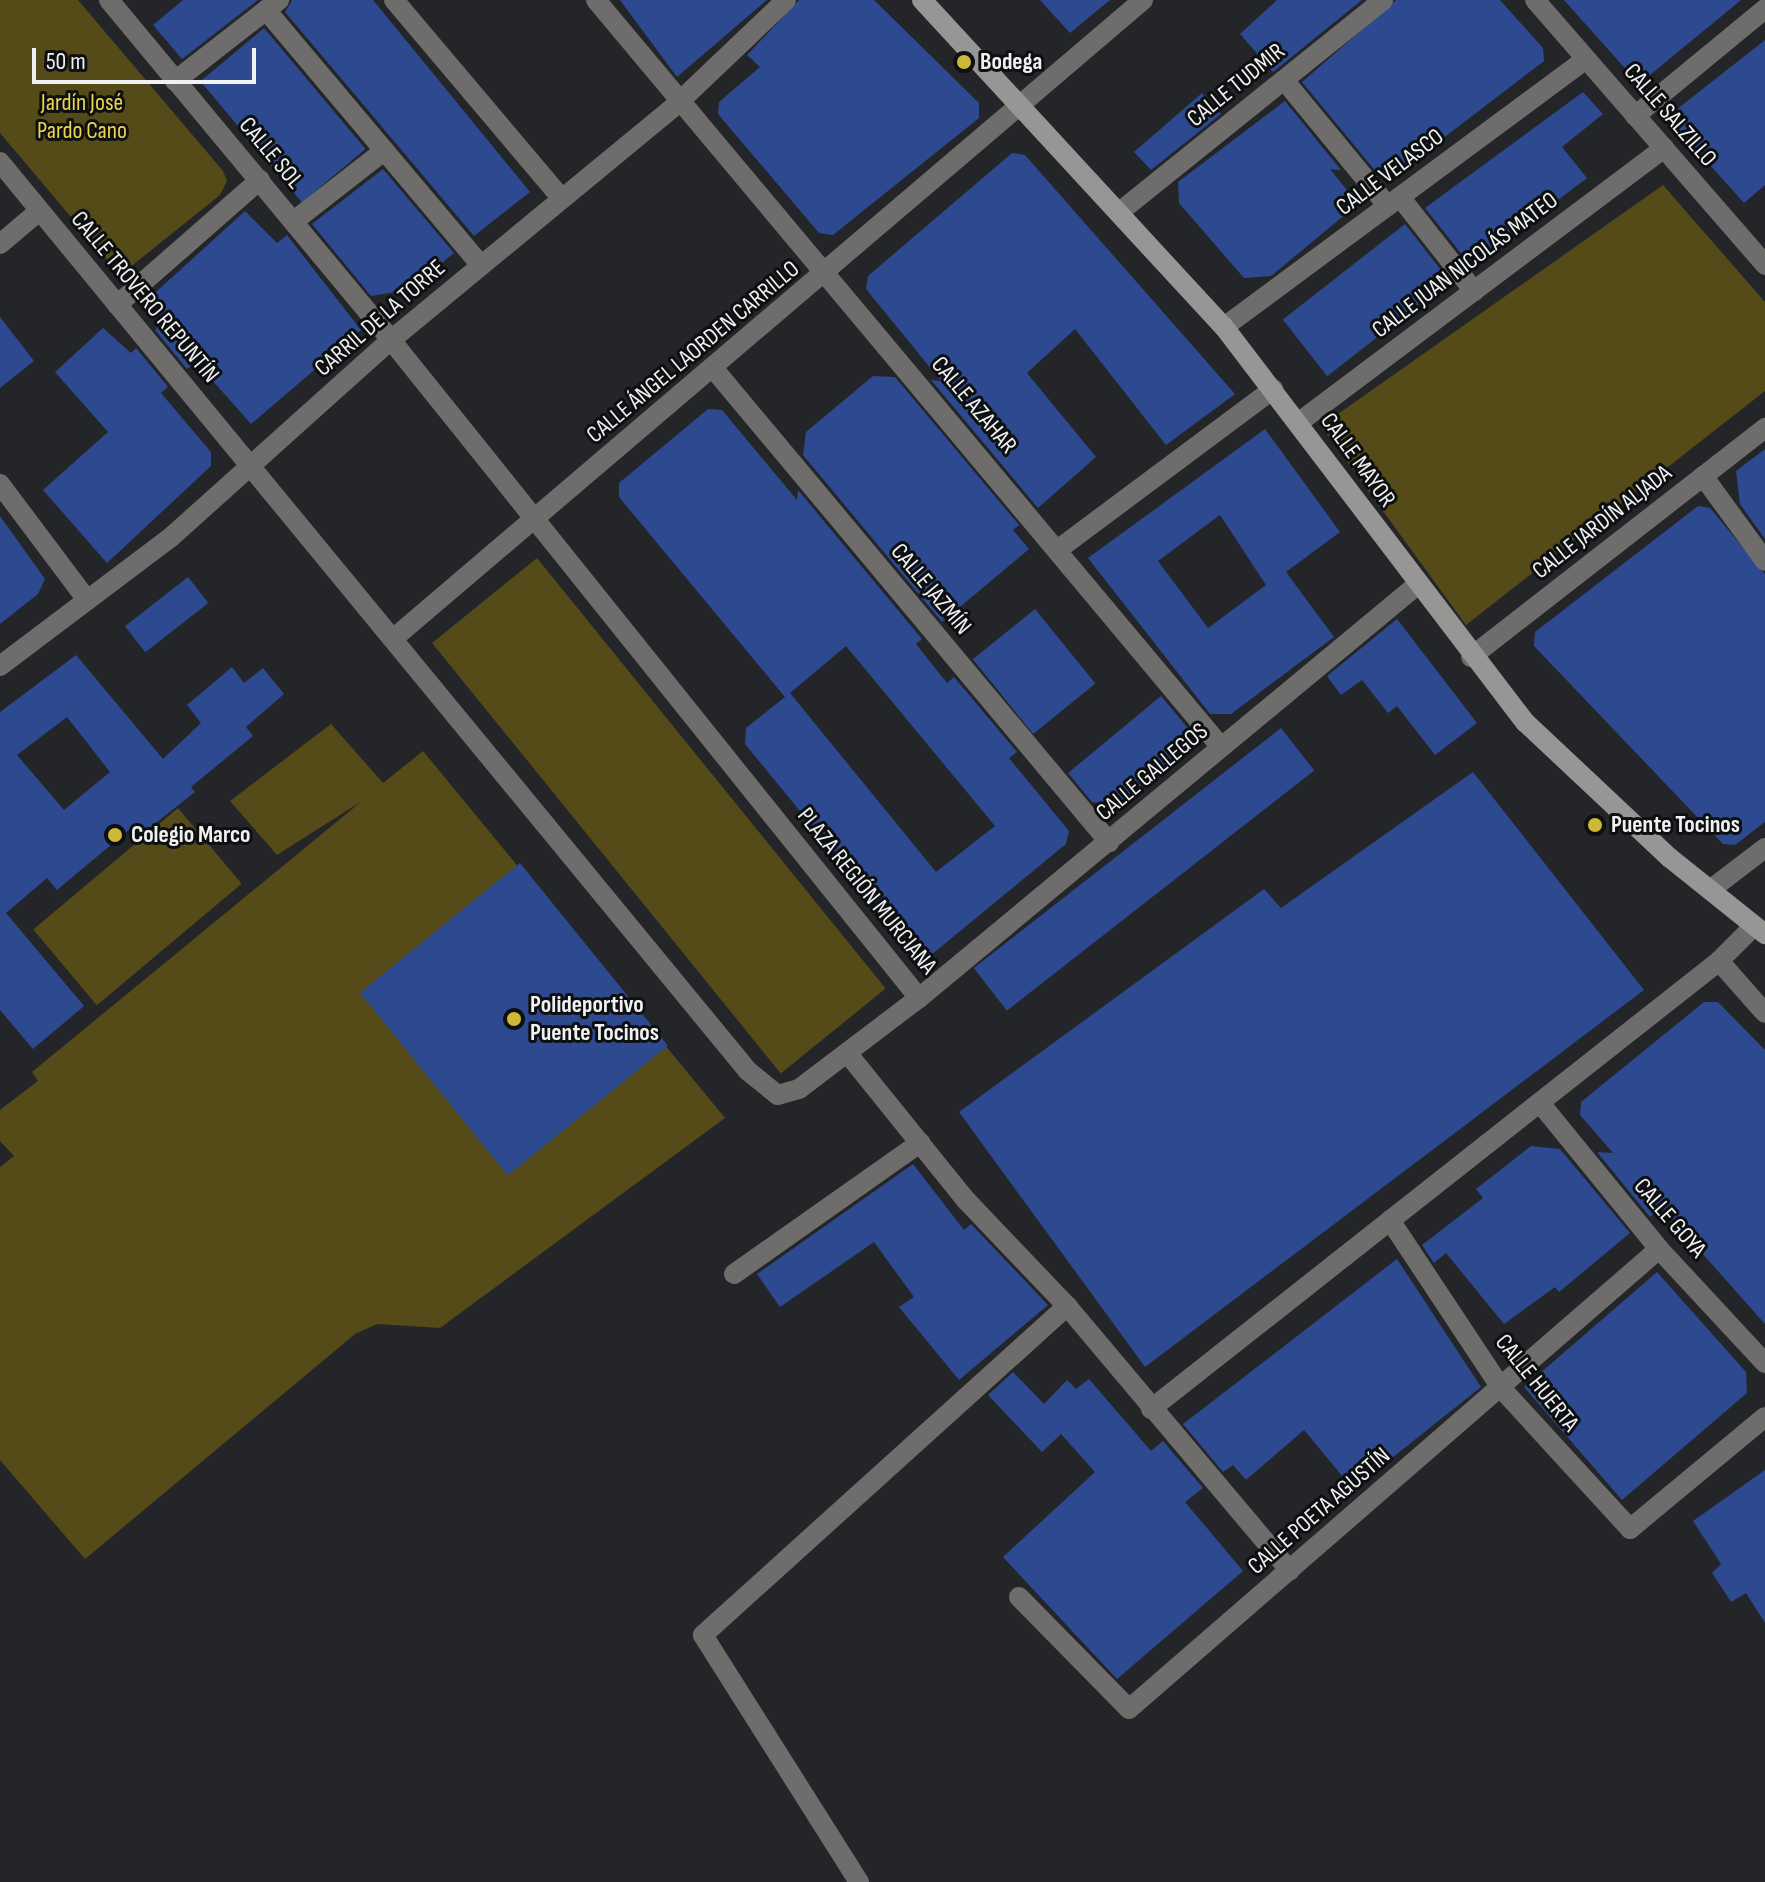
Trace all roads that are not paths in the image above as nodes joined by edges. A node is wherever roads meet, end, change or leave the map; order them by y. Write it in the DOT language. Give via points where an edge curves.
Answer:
graph roads {
  1 [pos="109,0"];
  2 [pos="394,0"];
  3 [pos="596,0"];
  4 [pos="786,0"];
  5 [pos="922,0"];
  6 [pos="1143,0"];
  7 [pos="1383,0"];
  8 [pos="1535,0"];
  9 [pos="267,3"];
  10 [pos="1765,9"];
  11 [pos="1586,59"];
  12 [pos="1284,80"];
  13 [pos="175,81"];
  14 [pos="1023,102"];
  15 [pos="678,103"];
  16 [pos="1635,116"];
  17 [pos="1664,148"];
  18 [pos="384,151"];
  19 [pos="0,162"];
  20 [pos="260,180"];
  21 [pos="562,199"];
  22 [pos="1394,201"];
  23 [pos="1122,210"];
  24 [pos="39,211"];
  25 [pos="294,221"];
  26 [pos="0,244"];
  27 [pos="481,265"];
  28 [pos="1765,265"];
  29 [pos="828,272"];
  30 [pos="1474,291"];
  31 [pos="117,305"];
  32 [pos="1224,327"];
  33 [pos="391,340"];
  34 [pos="713,368"];
  35 [pos="1273,389"];
  36 [pos="1298,423"];
  37 [pos="1765,428"];
  38 [pos="252,464"];
  39 [pos="1703,476"];
  40 [pos="0,484"];
  41 [pos="534,519"];
  42 [pos="1060,548"];
  43 [pos="1765,561"];
  44 [pos="1417,585"];
  45 [pos="87,600"];
  46 [pos="394,638"];
  47 [pos="1471,657"];
  48 [pos="0,666"];
  49 [pos="1221,747"];
  50 [pos="1109,842"];
  51 [pos="1765,848"];
  52 [pos="1710,890"];
  53 [pos="1759,930"];
  54 [pos="1719,961"];
  55 [pos="919,998"];
  56 [pos="1765,1013"];
  57 [pos="848,1054"];
  58 [pos="1540,1103"];
  59 [pos="920,1143"];
  60 [pos="1390,1220"];
  61 [pos="1659,1249"];
  62 [pos="734,1274"];
  63 [pos="1067,1306"];
  64 [pos="1765,1363"];
  65 [pos="1501,1388"];
  66 [pos="1151,1409"];
  67 [pos="1765,1417"];
  68 [pos="1290,1571"];
  69 [pos="1019,1597"];
  70 [pos="859,1882"];
  1 -- 13 [label="street, CALLE SOL"];
  2 -- 21 [label="street"];
  3 -- 15 [label="street, CALLE AZAHAR"];
  4 -- 15 [label="street, CARRIL DE LA TORRE"];
  5 -- 14 [label="main road, CALLE MAYOR"];
  6 -- 14 [label="street, CALLE ÁNGEL LAORDEN CARRILLO"];
  7 -- 12 [label="street, CALLE TUDMIR"];
  8 -- 11 [label="street, CALLE SALZILLO"];
  9 -- 13 [label="street"];
  9 -- 18 [label="street"];
  10 -- 16 [label="street"];
  11 -- 16 [label="street, CALLE SALZILLO"];
  11 -- 22 [label="street, CALLE VELASCO"];
  12 -- 22 [label="street"];
  12 -- 23 [label="street, CALLE TUDMIR"];
  13 -- 20 [label="street, CALLE SOL"];
  14 -- 23 [label="main road, CALLE MAYOR"];
  14 -- 29 [label="street, CALLE ÁNGEL LAORDEN CARRILLO"];
  15 -- 21 [label="street, CARRIL DE LA TORRE"];
  15 -- 29 [label="street, CALLE AZAHAR"];
  16 -- 17 [label="street, CALLE SALZILLO"];
  17 -- 28 [label="street, CALLE SALZILLO"];
  17 -- 30 [label="street, CALLE JUAN NICOLÁS MATEO"];
  18 -- 25 [label="street"];
  18 -- 27 [label="street"];
  19 -- 24 [label="street, CALLE TROVERO REPUNTÍN"];
  20 -- 25 [label="street, CALLE SOL"];
  20 -- 31 [label="street"];
  21 -- 27 [label="street, CARRIL DE LA TORRE"];
  22 -- 30 [label="street"];
  22 -- 32 [label="street, CALLE VELASCO"];
  23 -- 32 [label="main road, CALLE MAYOR"];
  24 -- 26 [label="street"];
  24 -- 31 [label="street, CALLE TROVERO REPUNTÍN"];
  25 -- 33 [label="street, CALLE SOL"];
  27 -- 33 [label="street, CARRIL DE LA TORRE"];
  29 -- 34 [label="street, CALLE ÁNGEL LAORDEN CARRILLO"];
  29 -- 42 [label="street, CALLE AZAHAR"];
  30 -- 36 [label="street, CALLE JUAN NICOLÁS MATEO"];
  31 -- 38 [label="street, CALLE TROVERO REPUNTÍN"];
  32 -- 35 [label="main road, CALLE MAYOR"];
  33 -- 38 [label="street, CARRIL DE LA TORRE"];
  33 -- 41 [label="street, PLAZA REGIÓN MURCIANA"];
  34 -- 41 [label="street, CALLE ÁNGEL LAORDEN CARRILLO"];
  34 -- 50 [label="street, CALLE JAZMÍN"];
  35 -- 36 [label="main road, CALLE MAYOR"];
  35 -- 42 [label="street"];
  36 -- 44 [label="main road, CALLE MAYOR"];
  37 -- 39 [label="street, CALLE JARDÍN ALJADA"];
  38 -- 45 [label="street, CARRIL DE LA TORRE"];
  38 -- 46 [label="street, PLAZA REGIÓN MURCIANA"];
  39 -- 43 [label="street"];
  39 -- 47 [label="street, CALLE JARDÍN ALJADA"];
  40 -- 45 [label="street"];
  41 -- 46 [label="street, CALLE ÁNGEL LAORDEN CARRILLO"];
  41 -- 55 [label="street, PLAZA REGIÓN MURCIANA"];
  42 -- 49 [label="street, CALLE AZAHAR"];
  44 -- 47 [label="main road, CALLE MAYOR"];
  44 -- 49 [label="street, CALLE GALLEGOS"];
  45 -- 48 [label="street, CARRIL DE LA TORRE"];
  46 -- 57 [label="street, PLAZA REGIÓN MURCIANA" via="759,1085 789,1093"];
  47 -- 52 [label="main road, CALLE MAYOR" via="1560,757"];
  49 -- 50 [label="street, CALLE GALLEGOS"];
  50 -- 55 [label="street, CALLE GALLEGOS"];
  51 -- 52 [label="street"];
  52 -- 53 [label="main road, CALLE MAYOR"];
  53 -- 54 [label="street"];
  54 -- 56 [label="street"];
  54 -- 58 [label="street"];
  55 -- 57 [label="street, PLAZA REGIÓN MURCIANA"];
  57 -- 59 [label="street"];
  58 -- 60 [label="street"];
  58 -- 61 [label="street, CALLE GOYA"];
  59 -- 62 [label="street"];
  59 -- 63 [label="street"];
  60 -- 65 [label="street, CALLE HUERTA"];
  60 -- 66 [label="street"];
  61 -- 64 [label="street, CALLE GOYA"];
  61 -- 65 [label="street, CALLE POETA AGUSTÍN"];
  63 -- 66 [label="street"];
  63 -- 70 [label="street" via="703,1635"];
  65 -- 67 [label="street, CALLE HUERTA" via="1630,1529"];
  65 -- 68 [label="street, CALLE POETA AGUSTÍN"];
  66 -- 68 [label="street"];
  68 -- 69 [label="street, CALLE POETA AGUSTÍN" via="1129,1709"];
}
